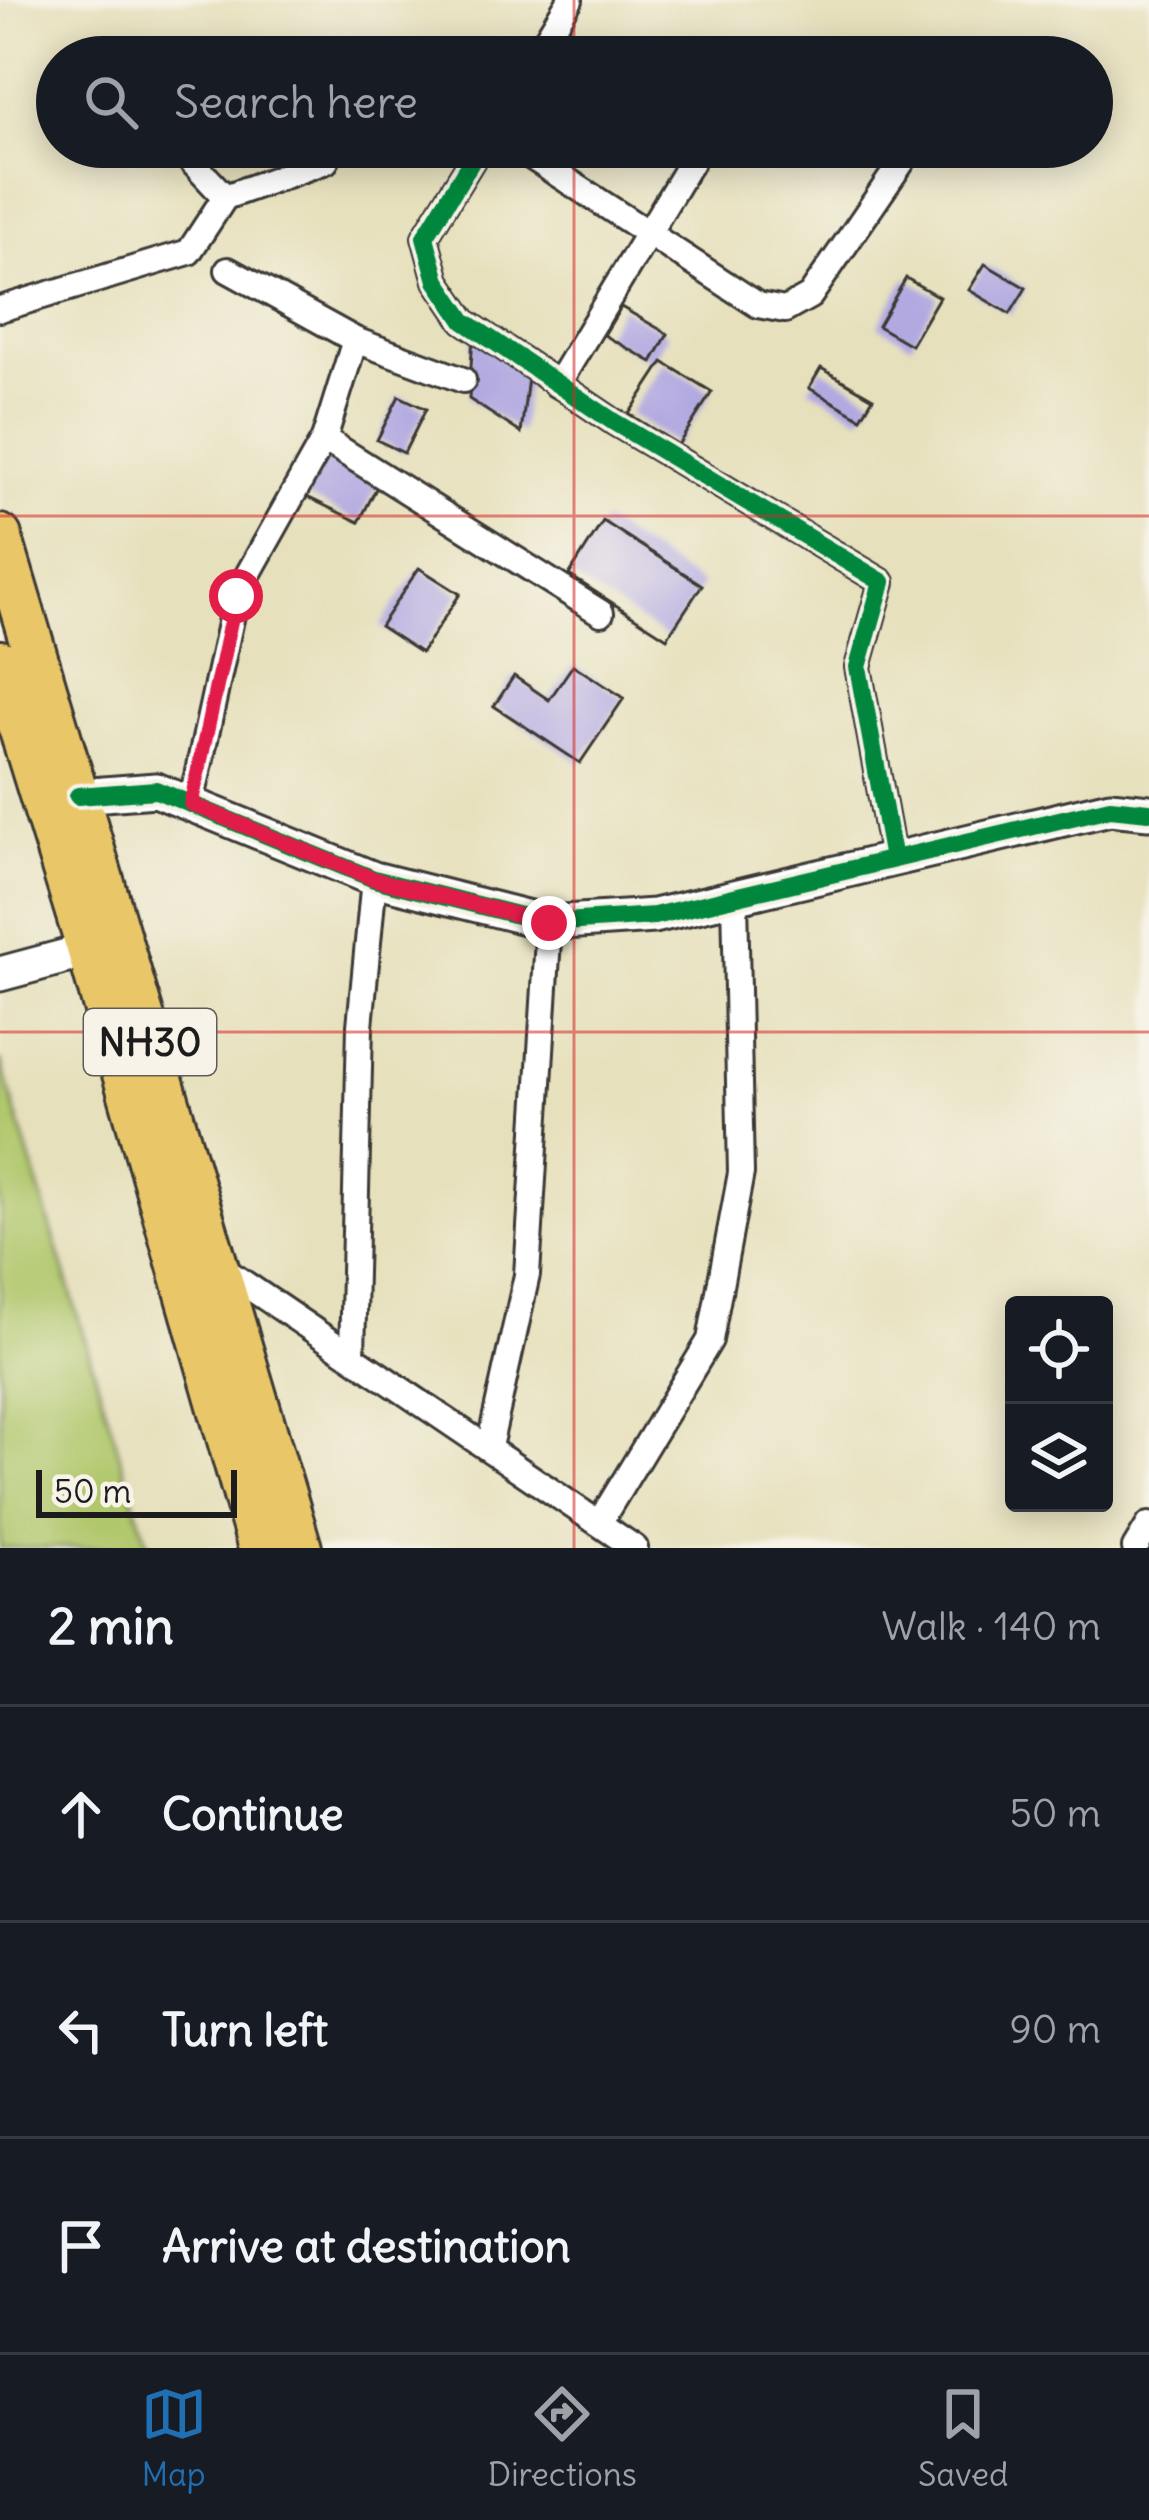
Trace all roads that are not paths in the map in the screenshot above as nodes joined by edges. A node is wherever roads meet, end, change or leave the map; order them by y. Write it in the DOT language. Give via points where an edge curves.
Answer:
graph roads {
  1 [pos="570,0"];
  2 [pos="548,36"];
  3 [pos="198,168"];
  4 [pos="306,168"];
  5 [pos="467,168"];
  6 [pos="548,168"];
  7 [pos="687,168"];
  8 [pos="898,168"];
  9 [pos="225,197"];
  10 [pos="647,234"];
  11 [pos="228,271"];
  12 [pos="0,309"];
  13 [pos="356,340"];
  14 [pos="463,380"];
  15 [pos="557,385"];
  16 [pos="324,439"];
  17 [pos="0,536"];
  18 [pos="602,613"];
  19 [pos="0,662"];
  20 [pos="78,796"];
  21 [pos="191,804"];
  22 [pos="1149,812"];
  23 [pos="893,859"];
  24 [pos="374,879"];
  25 [pos="736,899"];
  26 [pos="549,923"];
  27 [pos="105,945"];
  28 [pos="0,974"];
  29 [pos="213,1262"];
  30 [pos="352,1354"];
  31 [pos="489,1447"];
  32 [pos="599,1523"];
  33 [pos="1149,1525"];
  34 [pos="260,1548"];
  35 [pos="300,1548"];
  36 [pos="634,1548"];
  37 [pos="1135,1548"];
  1 -- 2 [label="street"];
  3 -- 9 [label="street"];
  4 -- 9 [label="street"];
  5 -- 15 [label="street" via="425,237 437,281 464,321"];
  6 -- 10 [label="street"];
  7 -- 10 [label="street"];
  8 -- 10 [label="street" via="810,296 785,310 758,305"];
  9 -- 12 [label="street" via="189,252"];
  10 -- 15 [label="street"];
  11 -- 13 [label="street"];
  13 -- 14 [label="street"];
  13 -- 16 [label="street"];
  15 -- 23 [label="street" via="882,582 858,667"];
  16 -- 18 [label="street"];
  16 -- 21 [label="street" via="236,596"];
  17 -- 20 [label="highway, NH30"];
  19 -- 27 [label="highway, NH30"];
  20 -- 21 [label="street" via="156,790"];
  20 -- 27 [label="highway, NH30"];
  21 -- 24 [label="street"];
  22 -- 23 [label="street" via="1110,808"];
  23 -- 25 [label="street"];
  24 -- 26 [label="street"];
  24 -- 30 [label="street" via="360,1026"];
  25 -- 26 [label="street" via="654,916"];
  25 -- 32 [label="street" via="741,1173 710,1340"];
  26 -- 31 [label="street" via="527,1275"];
  27 -- 28 [label="street"];
  27 -- 29 [label="highway, NH30"];
  27 -- 34 [label="highway, NH30"];
  29 -- 30 [label="street"];
  29 -- 35 [label="highway, NH30"];
  30 -- 31 [label="street"];
  31 -- 32 [label="street"];
  32 -- 36 [label="street"];
  33 -- 37 [label="street"];
}
